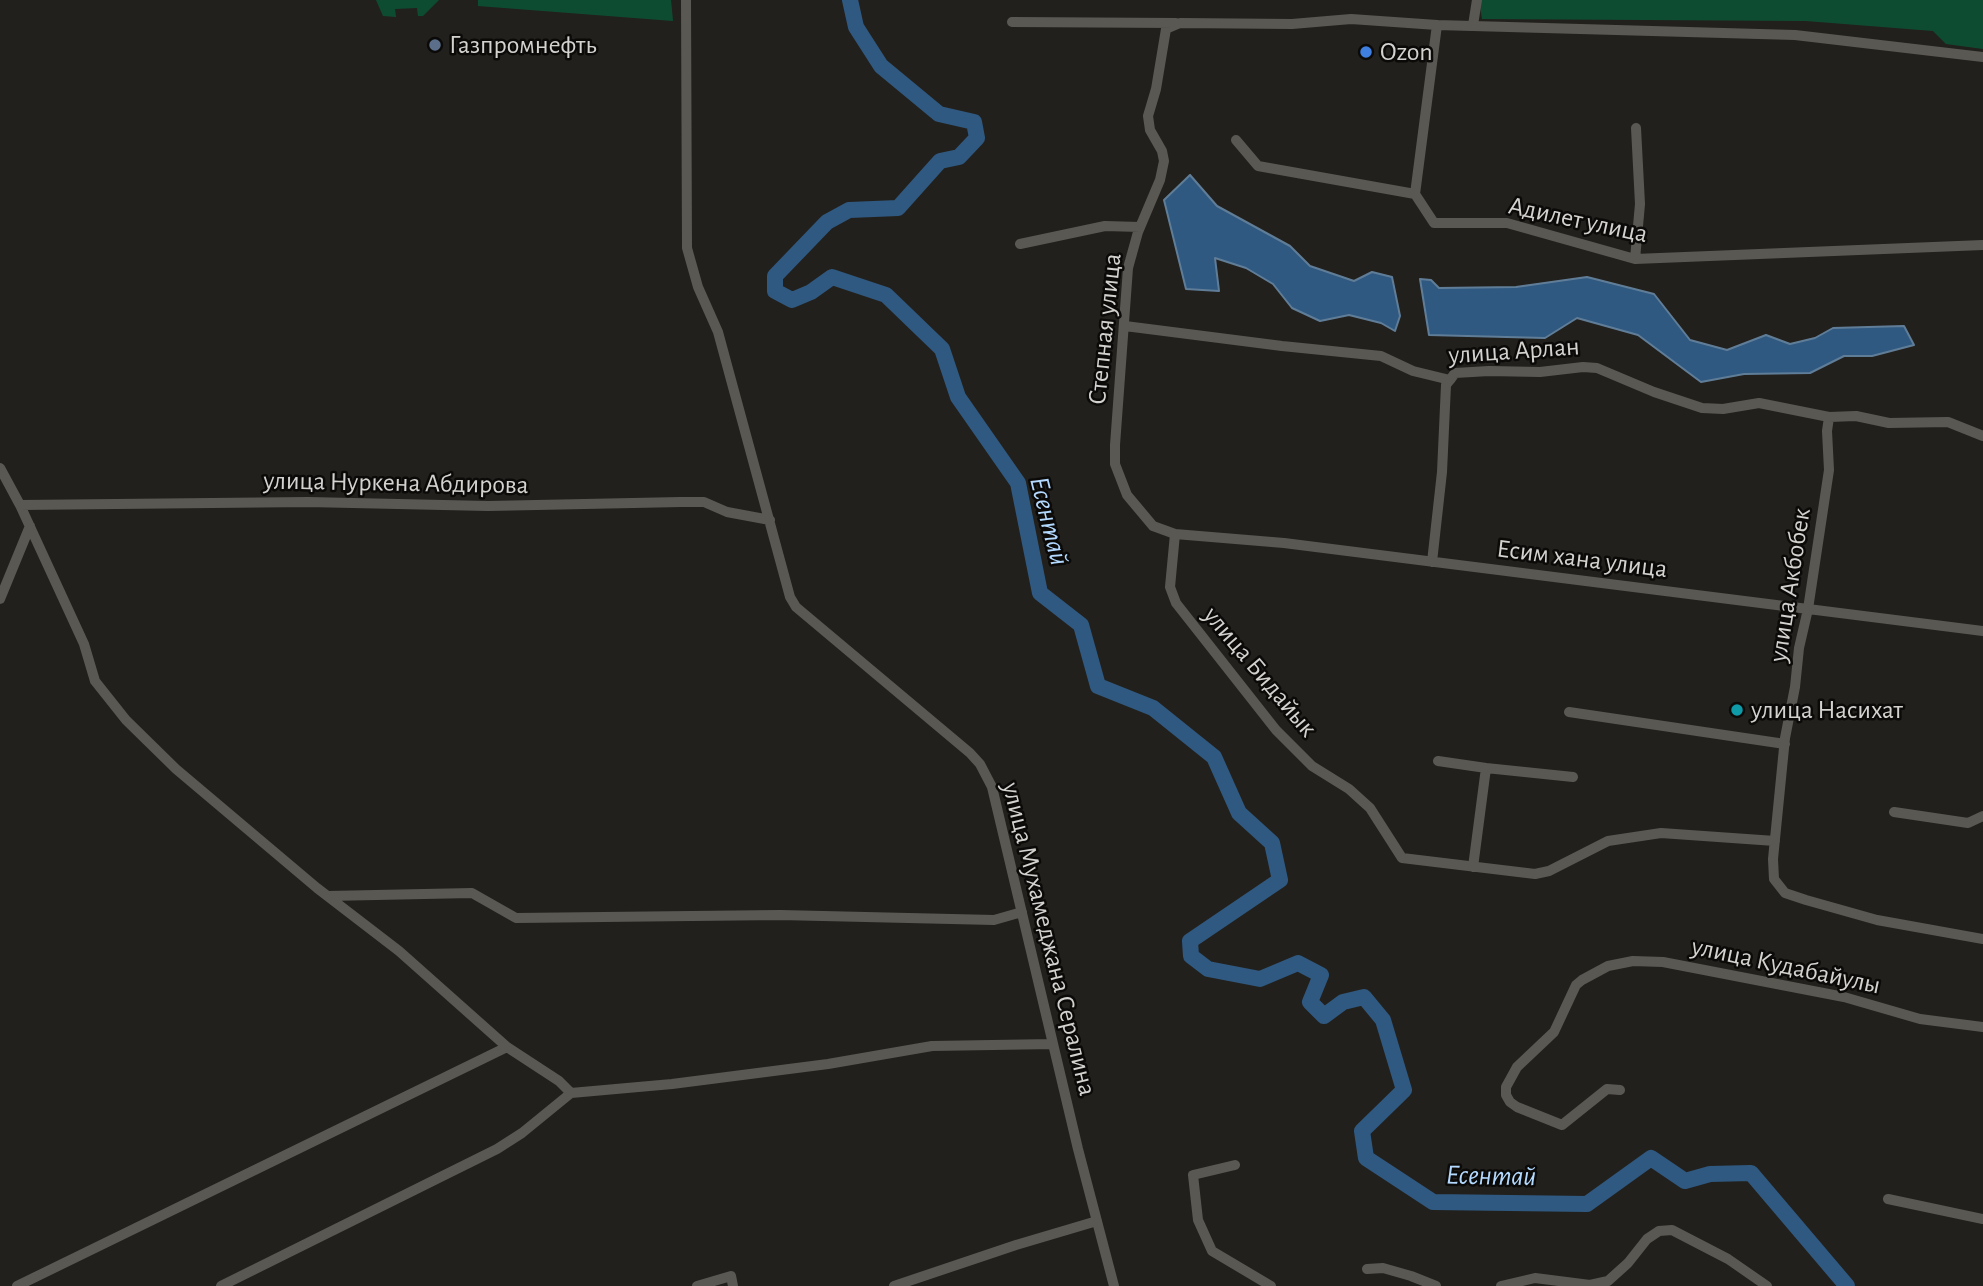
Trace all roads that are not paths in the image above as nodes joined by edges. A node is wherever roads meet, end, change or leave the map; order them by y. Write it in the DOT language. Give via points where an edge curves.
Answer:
graph roads {
  1 [pos="686,0"];
  2 [pos="1477,0"];
  3 [pos="1012,22"];
  4 [pos="1180,23"];
  5 [pos="1437,24"];
  6 [pos="1473,25"];
  7 [pos="1983,57"];
  8 [pos="1636,128"];
  9 [pos="1236,140"];
  10 [pos="1415,194"];
  11 [pos="1140,227"];
  12 [pos="1020,244"];
  13 [pos="1983,245"];
  14 [pos="1635,259"];
  15 [pos="1125,326"];
  16 [pos="1450,380"];
  17 [pos="1829,417"];
  18 [pos="1983,436"];
  19 [pos="0,468"];
  20 [pos="20,505"];
  21 [pos="770,520"];
  22 [pos="30,526"];
  23 [pos="1175,534"];
  24 [pos="1432,562"];
  25 [pos="0,599"];
  26 [pos="1808,609"];
  27 [pos="1983,631"];
  28 [pos="1569,712"];
  29 [pos="1784,744"];
  30 [pos="1438,761"];
  31 [pos="1486,768"];
  32 [pos="1573,777"];
  33 [pos="1894,812"];
  34 [pos="1983,816"];
  35 [pos="1775,841"];
  36 [pos="1473,867"];
  37 [pos="328,896"];
  38 [pos="1022,912"];
  39 [pos="1983,939"];
  40 [pos="1983,1027"];
  41 [pos="1053,1044"];
  42 [pos="507,1047"];
  43 [pos="1620,1090"];
  44 [pos="571,1093"];
  45 [pos="1235,1165"];
  46 [pos="1888,1199"];
  47 [pos="1983,1219"];
  48 [pos="1097,1221"];
  49 [pos="1367,1269"];
  50 [pos="17,1286"];
  51 [pos="221,1286"];
  52 [pos="697,1286"];
  53 [pos="733,1286"];
  54 [pos="894,1286"];
  55 [pos="1114,1286"];
  56 [pos="1271,1286"];
  57 [pos="1436,1286"];
  58 [pos="1501,1286"];
  59 [pos="1767,1286"];
  1 -- 21 [label="street, улица Мухамеджана Сералина" via="687,248 718,332"];
  2 -- 6 [label="street"];
  3 -- 4 [label="street"];
  4 -- 5 [label="street" via="1292,24 1351,19"];
  4 -- 11 [label="street, Степная улица" via="1166,29 1148,116 1164,161"];
  5 -- 6 [label="street"];
  5 -- 10 [label="street"];
  6 -- 7 [label="street" via="1795,34"];
  8 -- 14 [label="street" via="1640,204"];
  9 -- 10 [label="street" via="1258,166"];
  10 -- 14 [label="street, Адилет улица" via="1434,223 1507,223"];
  11 -- 12 [label="street" via="1105,226"];
  11 -- 15 [label="street, Степная улица" via="1128,268"];
  13 -- 14 [label="street, Адилет улица"];
  15 -- 16 [label="street, улица Арлан" via="1381,356 1413,371"];
  15 -- 23 [label="street, Степная улица" via="1115,464 1127,495 1140,512 1153,526"];
  16 -- 17 [label="street, улица Арлан" via="1454,373 1597,368 1702,408 1759,403"];
  16 -- 24 [label="street"];
  17 -- 18 [label="street, улица Арлан" via="1948,422"];
  17 -- 26 [label="street, улица Акбобек" via="1829,470"];
  19 -- 20 [label="street"];
  20 -- 21 [label="street, улица Нуркена Абдирова" via="704,502 727,512"];
  20 -- 22 [label="street"];
  21 -- 38 [label="street, улица Мухамеджана Сералина" via="796,607 980,764 992,787"];
  22 -- 25 [label="street"];
  22 -- 37 [label="street" via="84,645 95,681 126,720 176,769"];
  23 -- 24 [label="street, Есим хана улица"];
  23 -- 36 [label="street, улица Бидайык" via="1170,587 1177,603 1276,730 1312,766 1370,808 1402,858"];
  24 -- 26 [label="street, Есим хана улица"];
  26 -- 27 [label="street, Есим хана улица"];
  26 -- 29 [label="street, улица Акбобек"];
  28 -- 29 [label="street"];
  29 -- 35 [label="street, улица Акбобек"];
  30 -- 31 [label="street"];
  31 -- 32 [label="street"];
  31 -- 36 [label="street"];
  33 -- 34 [label="street" via="1968,823"];
  35 -- 36 [label="street" via="1661,833 1608,841 1535,874"];
  35 -- 39 [label="street, улица Акбобек" via="1774,879 1785,892 1877,920"];
  37 -- 38 [label="street" via="472,893 516,918 780,915 994,920"];
  37 -- 42 [label="street" via="399,951"];
  38 -- 41 [label="street, улица Мухамеджана Сералина"];
  40 -- 43 [label="street, улица Кудабайулы" via="1920,1019 1844,997 1663,962 1633,961 1608,966 1582,980 1570,994 1554,1032 1511,1076 1506,1095 1517,1107 1562,1125 1607,1088"];
  41 -- 44 [label="street" via="932,1046 685,1083"];
  41 -- 48 [label="street, улица Мухамеджана Сералина"];
  42 -- 44 [label="street"];
  42 -- 50 [label="street"];
  44 -- 51 [label="street" via="497,1149"];
  45 -- 56 [label="street" via="1193,1175 1198,1220 1212,1251"];
  46 -- 47 [label="street"];
  48 -- 54 [label="street"];
  48 -- 55 [label="street, улица Мухамеджана Сералина"];
  49 -- 57 [label="street" via="1383,1268"];
  52 -- 53 [label="street" via="731,1276"];
  58 -- 59 [label="street" via="1535,1278 1590,1285 1608,1281 1647,1239 1672,1230"];
}
